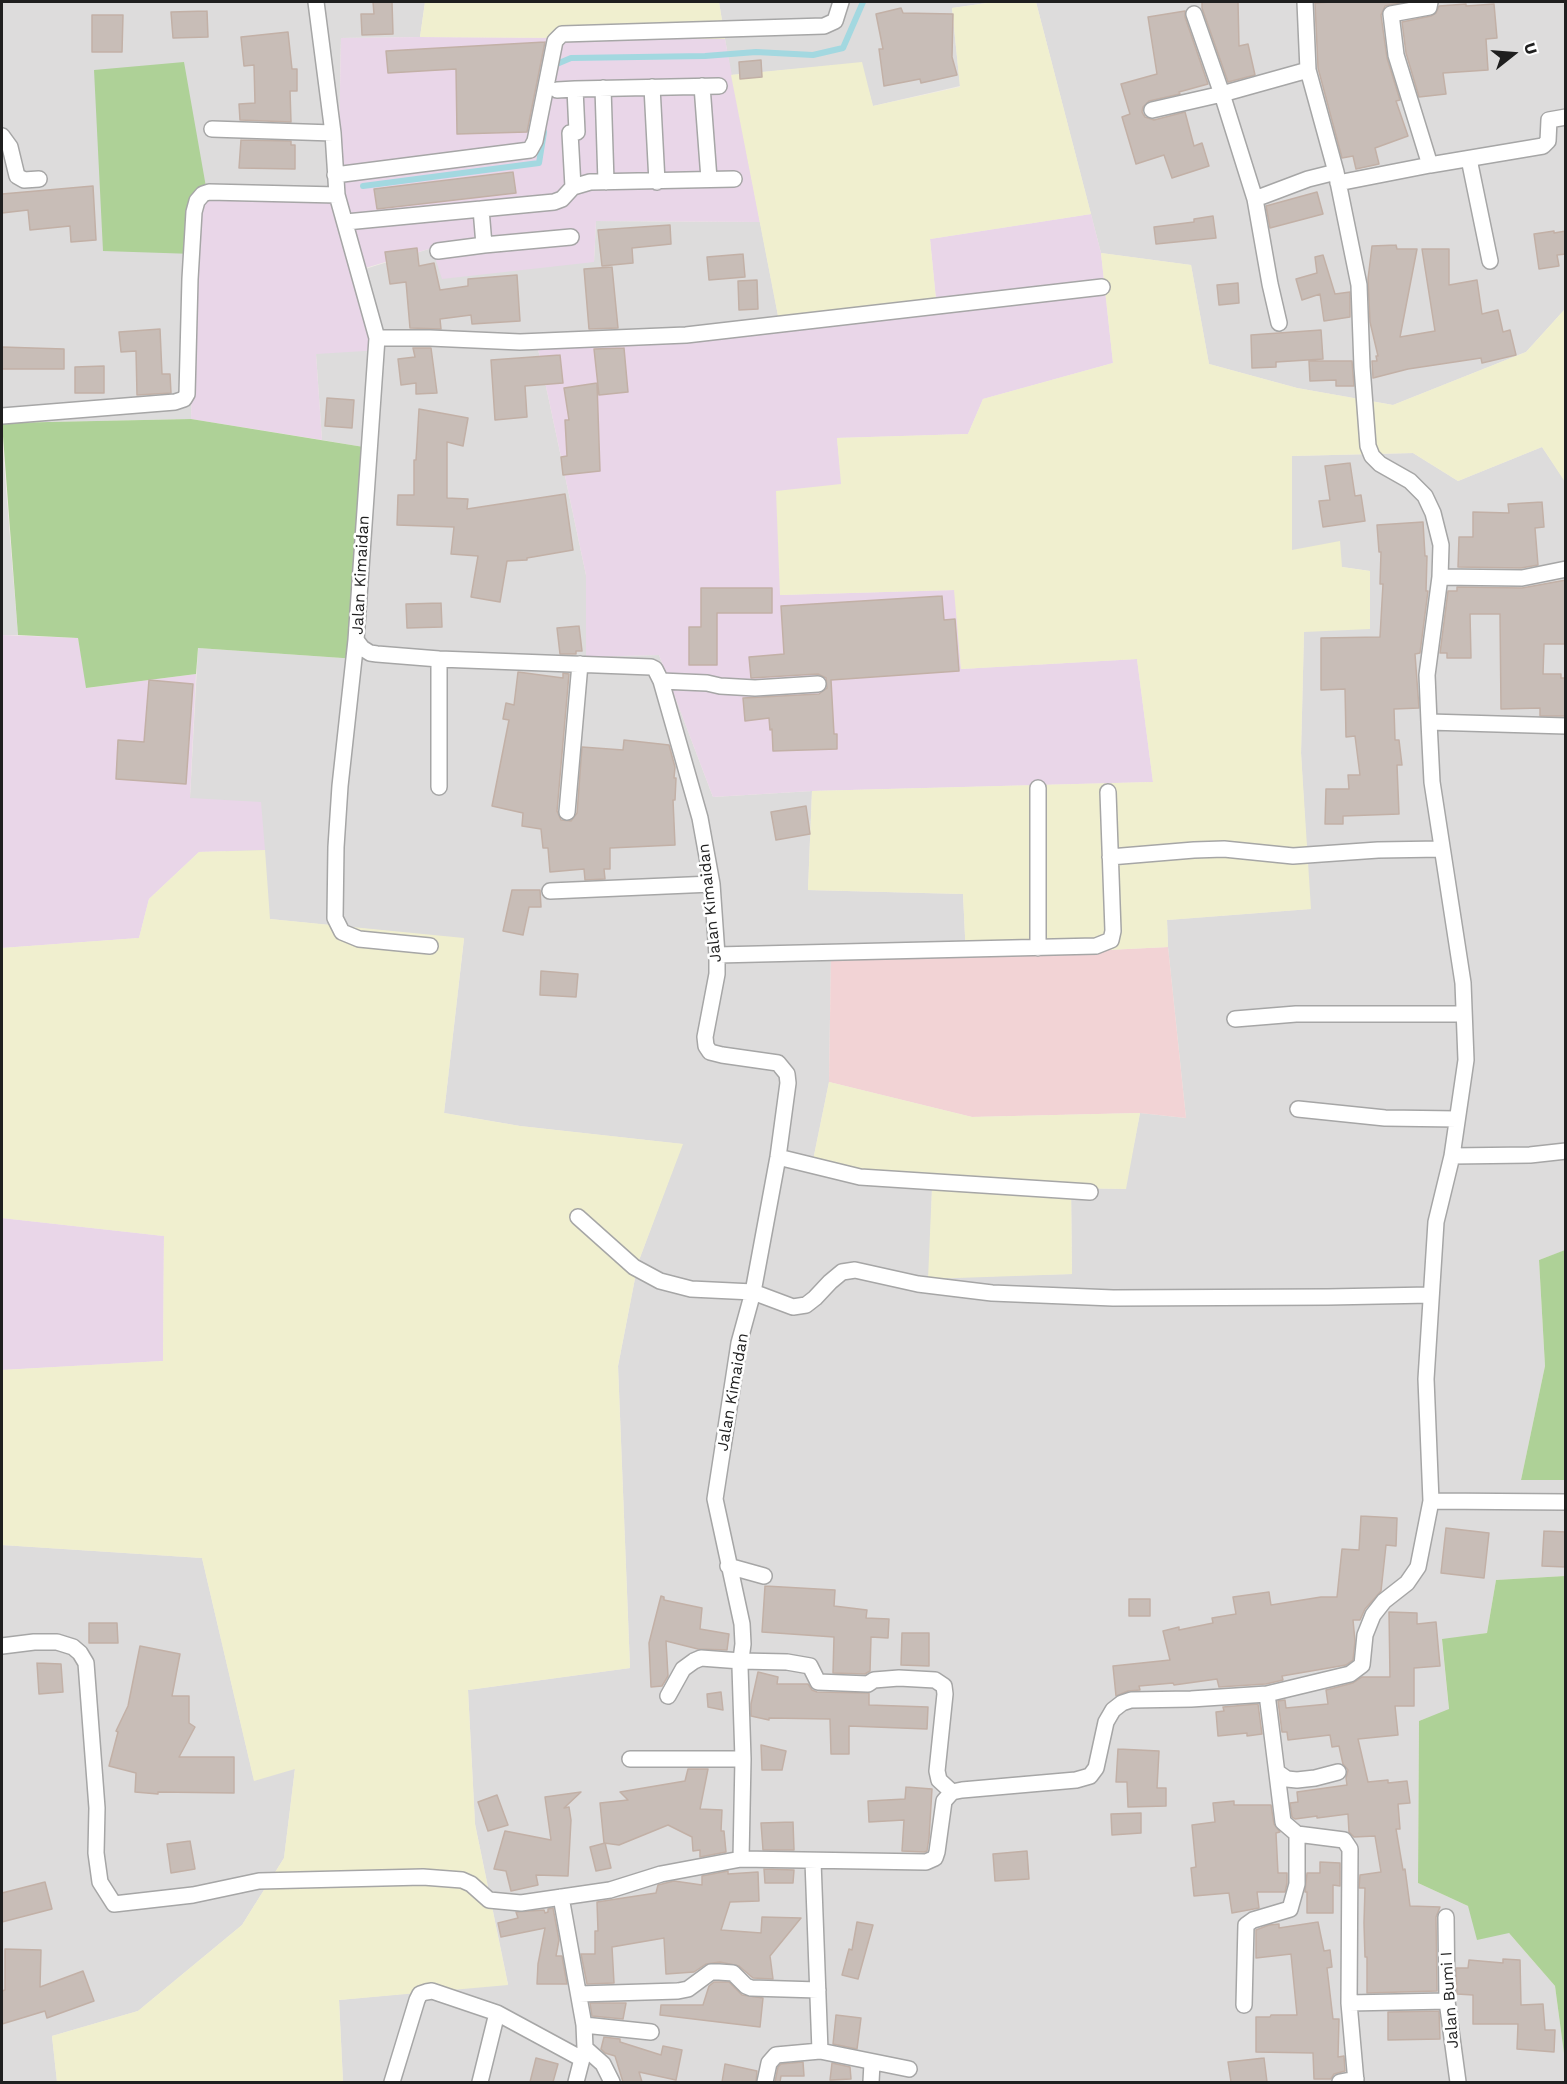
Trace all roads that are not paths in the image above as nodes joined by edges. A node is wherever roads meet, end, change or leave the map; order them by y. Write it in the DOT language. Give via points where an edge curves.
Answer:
graph roads {
  1 [pos="316,2"];
  2 [pos="841,2"];
  3 [pos="1305,2"];
  4 [pos="1430,2"];
  5 [pos="1194,14"];
  6 [pos="1308,70"];
  7 [pos="702,86"];
  8 [pos="720,86"];
  9 [pos="652,87"];
  10 [pos="603,88"];
  11 [pos="575,89"];
  12 [pos="557,90"];
  13 [pos="1222,94"];
  14 [pos="1152,110"];
  15 [pos="1566,117"];
  16 [pos="212,129"];
  17 [pos="333,133"];
  18 [pos="2,136"];
  19 [pos="1469,159"];
  20 [pos="1430,165"];
  21 [pos="335,175"];
  22 [pos="1337,178"];
  23 [pos="39,179"];
  24 [pos="709,179"];
  25 [pos="734,179"];
  26 [pos="606,182"];
  27 [pos="657,182"];
  28 [pos="573,187"];
  29 [pos="337,195"];
  30 [pos="1255,199"];
  31 [pos="481,209"];
  32 [pos="346,222"];
  33 [pos="571,237"];
  34 [pos="484,245"];
  35 [pos="438,251"];
  36 [pos="1490,261"];
  37 [pos="1102,287"];
  38 [pos="1279,323"];
  39 [pos="377,338"];
  40 [pos="2,416"];
  41 [pos="1566,569"];
  42 [pos="1440,577"];
  43 [pos="356,640"];
  44 [pos="439,659"];
  45 [pos="580,664"];
  46 [pos="661,681"];
  47 [pos="818,684"];
  48 [pos="1429,722"];
  49 [pos="1566,726"];
  50 [pos="439,786"];
  51 [pos="1038,788"];
  52 [pos="1108,792"];
  53 [pos="567,812"];
  54 [pos="1442,849"];
  55 [pos="1110,857"];
  56 [pos="712,884"];
  57 [pos="550,891"];
  58 [pos="430,946"];
  59 [pos="1038,948"];
  60 [pos="717,955"];
  61 [pos="1463,1014"];
  62 [pos="1235,1019"];
  63 [pos="1298,1109"];
  64 [pos="1457,1119"];
  65 [pos="1566,1151"];
  66 [pos="1452,1156"];
  67 [pos="778,1157"];
  68 [pos="1090,1192"];
  69 [pos="578,1217"];
  70 [pos="753,1292"];
  71 [pos="1430,1294"];
  72 [pos="1431,1502"];
  73 [pos="1566,1502"];
  74 [pos="728,1566"];
  75 [pos="764,1576"];
  76 [pos="2,1646"];
  77 [pos="741,1661"];
  78 [pos="1267,1694"];
  79 [pos="668,1695"];
  80 [pos="630,1759"];
  81 [pos="743,1759"];
  82 [pos="1277,1772"];
  83 [pos="1338,1772"];
  84 [pos="952,1792"];
  85 [pos="1297,1834"];
  86 [pos="741,1859"];
  87 [pos="813,1861"];
  88 [pos="561,1897"];
  89 [pos="1446,1917"];
  90 [pos="818,1990"];
  91 [pos="579,1994"];
  92 [pos="1447,2001"];
  93 [pos="1349,2003"];
  94 [pos="1244,2005"];
  95 [pos="497,2013"];
  96 [pos="584,2025"];
  97 [pos="651,2032"];
  98 [pos="820,2051"];
  99 [pos="584,2054"];
  100 [pos="872,2063"];
  101 [pos="909,2069"];
  102 [pos="1356,2081"];
  103 [pos="392,2082"];
  104 [pos="480,2082"];
  105 [pos="576,2082"];
  106 [pos="612,2082"];
  107 [pos="765,2082"];
  108 [pos="871,2082"];
  109 [pos="1340,2082"];
  110 [pos="1458,2082"];
  1 -- 17 [label="street, Jalan Kimaidan"];
  2 -- 21 [label="street" via="835,21 824,26 562,34 555,41 531,150"];
  3 -- 6 [label="street"];
  4 -- 20 [label="street" via="1429,7 1391,14 1396,55"];
  5 -- 13 [label="street"];
  6 -- 13 [label="street"];
  6 -- 22 [label="street"];
  7 -- 8 [label="street"];
  7 -- 9 [label="street"];
  7 -- 24 [label="street"];
  9 -- 10 [label="street"];
  9 -- 27 [label="street"];
  10 -- 11 [label="street"];
  10 -- 26 [label="street"];
  11 -- 12 [label="street"];
  11 -- 28 [label="street" via="577,132 570,133"];
  13 -- 14 [label="street"];
  13 -- 30 [label="street"];
  15 -- 19 [label="street" via="1549,120 1544,146"];
  16 -- 17 [label="street"];
  17 -- 21 [label="street, Jalan Kimaidan"];
  18 -- 23 [label="street" via="10,147 17,176 24,180"];
  19 -- 20 [label="street"];
  19 -- 36 [label="street"];
  20 -- 22 [label="street"];
  21 -- 29 [label="street, Jalan Kimaidan"];
  22 -- 30 [label="street" via="1308,179"];
  22 -- 42 [label="street" via="1359,285 1368,446 1380,464 1410,481 1425,496 1441,545"];
  24 -- 25 [label="street"];
  24 -- 27 [label="street"];
  26 -- 27 [label="street"];
  26 -- 28 [label="street"];
  28 -- 31 [label="street" via="554,202"];
  29 -- 32 [label="street, Jalan Kimaidan"];
  29 -- 40 [label="street" via="209,192 196,201 188,385 184,399"];
  30 -- 38 [label="street"];
  31 -- 32 [label="street"];
  31 -- 34 [label="street"];
  32 -- 39 [label="street, Jalan Kimaidan"];
  33 -- 34 [label="street"];
  34 -- 35 [label="street"];
  37 -- 39 [label="street" via="686,335 520,342"];
  39 -- 43 [label="street, Jalan Kimaidan"];
  41 -- 42 [label="street" via="1522,578"];
  42 -- 48 [label="street" via="1427,675"];
  43 -- 44 [label="street, Jalan Kimaidan" via="370,653"];
  43 -- 58 [label="street" via="340,786 335,918 342,932 359,939"];
  44 -- 45 [label="street, Jalan Kimaidan"];
  44 -- 50 [label="street"];
  45 -- 46 [label="street, Jalan Kimaidan" via="651,667"];
  45 -- 53 [label="street"];
  46 -- 47 [label="street" via="755,688"];
  46 -- 56 [label="street, Jalan Kimaidan" via="700,818"];
  48 -- 49 [label="street"];
  48 -- 54 [label="street" via="1432,782"];
  51 -- 59 [label="street"];
  52 -- 55 [label="street"];
  54 -- 55 [label="street" via="1293,856 1224,849"];
  54 -- 61 [label="street" via="1463,983"];
  55 -- 59 [label="street" via="1111,940 1096,946"];
  56 -- 57 [label="street"];
  56 -- 60 [label="street, Jalan Kimaidan"];
  59 -- 60 [label="street"];
  60 -- 67 [label="street, Jalan Kimaidan" via="706,1046 710,1052 722,1055 778,1063 787,1074"];
  61 -- 62 [label="street" via="1296,1014"];
  61 -- 64 [label="street" via="1466,1060"];
  63 -- 64 [label="street" via="1385,1118"];
  64 -- 66 [label="street"];
  65 -- 66 [label="street"];
  66 -- 71 [label="street" via="1436,1222"];
  67 -- 68 [label="street" via="860,1177"];
  67 -- 70 [label="street, Jalan Kimaidan"];
  69 -- 70 [label="street" via="634,1267 660,1281 691,1289"];
  70 -- 71 [label="street" via="793,1307 806,1305 842,1272 855,1270 929,1286 992,1293 1316,1298"];
  70 -- 74 [label="street, Jalan Kimaidan" via="739,1343 715,1499"];
  71 -- 72 [label="street" via="1426,1379"];
  72 -- 73 [label="street"];
  72 -- 78 [label="street" via="1418,1567 1373,1615 1365,1635 1362,1665 1350,1674"];
  74 -- 75 [label="street"];
  74 -- 77 [label="street, Jalan Kimaidan" via="742,1624"];
  76 -- 88 [label="street" via="57,1642 73,1647 86,1663 97,1808 96,1853 100,1881 114,1904 194,1895 259,1881 423,1877 462,1880 489,1900 520,1903"];
  77 -- 79 [label="street" via="694,1661 683,1669"];
  77 -- 81 [label="street, Jalan Kimaidan"];
  77 -- 84 [label="street" via="810,1666 818,1682 868,1684 899,1678 939,1682 945,1694 937,1771 939,1779"];
  78 -- 82 [label="street"];
  78 -- 84 [label="street" via="1131,1700 1113,1710 1106,1722 1096,1768 1090,1776"];
  80 -- 81 [label="street"];
  81 -- 86 [label="street, Jalan Kimaidan"];
  82 -- 83 [label="street" via="1297,1780"];
  82 -- 85 [label="street" via="1283,1822"];
  84 -- 87 [label="street" via="945,1801 935,1858 926,1862"];
  85 -- 93 [label="street" via="1344,1840 1350,1849"];
  85 -- 94 [label="street" via="1297,1884 1290,1909 1252,1920 1246,1926"];
  86 -- 87 [label="street"];
  86 -- 88 [label="street" via="661,1874 609,1890"];
  87 -- 90 [label="street"];
  88 -- 91 [label="street"];
  89 -- 92 [label="street, Jalan Bumi I"];
  90 -- 91 [label="street" via="751,1988 733,1974 711,1972 688,1989 678,1991"];
  90 -- 98 [label="street"];
  91 -- 96 [label="street"];
  92 -- 93 [label="street"];
  92 -- 110 [label="street, Jalan Bumi I"];
  93 -- 102 [label="street"];
  95 -- 99 [label="street"];
  95 -- 103 [label="street" via="432,1991 420,1994"];
  95 -- 104 [label="street"];
  96 -- 97 [label="street"];
  96 -- 99 [label="street"];
  98 -- 100 [label="street"];
  98 -- 107 [label="street" via="776,2055 769,2063"];
  99 -- 105 [label="street"];
  99 -- 106 [label="street" via="603,2064"];
  100 -- 101 [label="street"];
  100 -- 108 [label="street"];
  102 -- 109 [label="street"];
}
